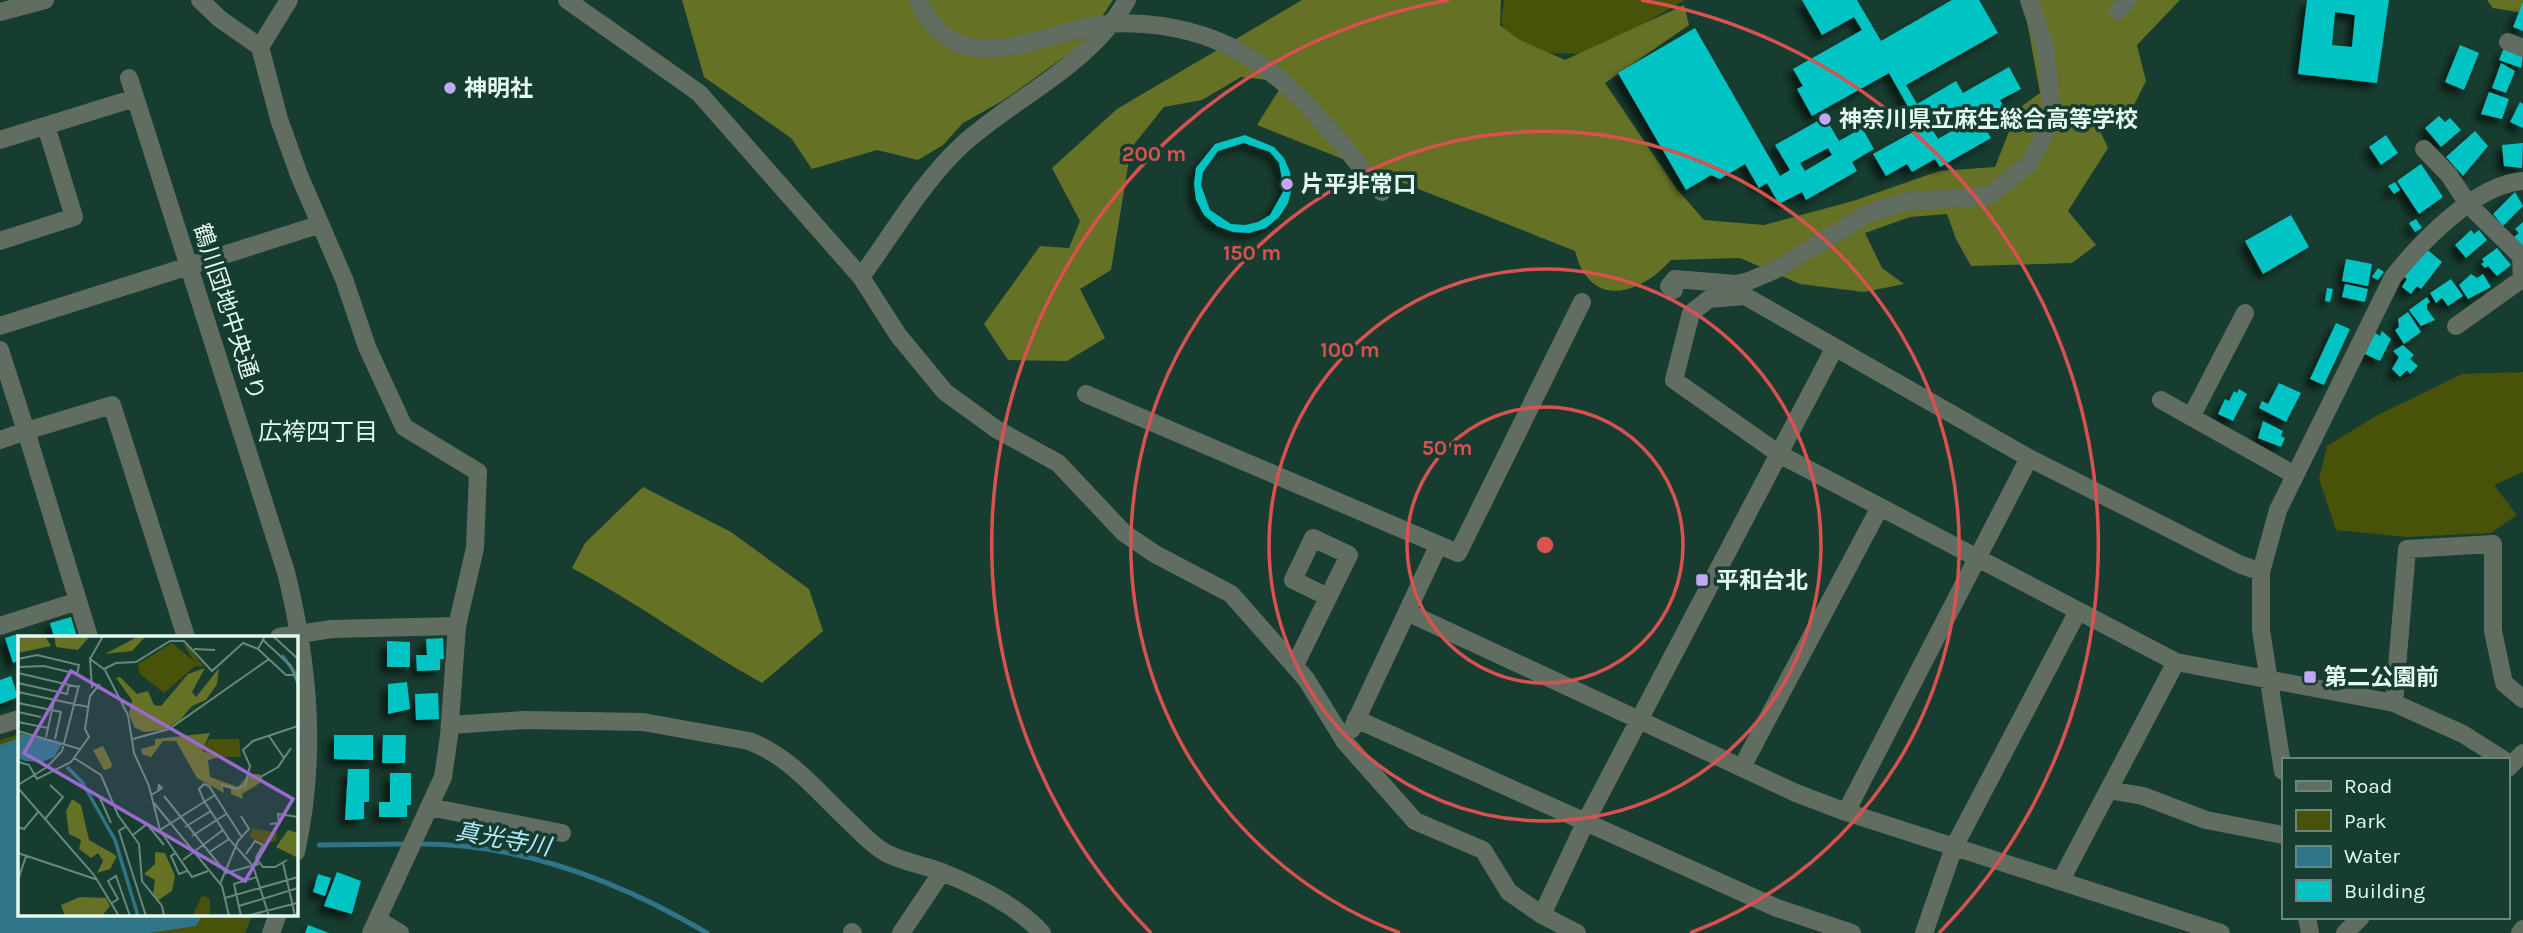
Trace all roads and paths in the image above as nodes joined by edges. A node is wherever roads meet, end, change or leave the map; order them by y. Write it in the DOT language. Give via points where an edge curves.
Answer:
graph roads {
  1 [pos="45,0"];
  2 [pos="200,0"];
  3 [pos="289,0"];
  4 [pos="566,0"];
  5 [pos="918,0"];
  6 [pos="1126,0"];
  7 [pos="2029,0"];
  8 [pos="0,12"];
  9 [pos="1111,24"];
  10 [pos="260,47"];
  11 [pos="129,78"];
  12 [pos="135,98"];
  13 [pos="46,126"];
  14 [pos="0,140"];
  15 [pos="2424,149"];
  16 [pos="2523,181"];
  17 [pos="1382,192"];
  18 [pos="2469,204"];
  19 [pos="318,225"];
  20 [pos="0,241"];
  21 [pos="189,266"];
  22 [pos="861,277"];
  23 [pos="1674,290"];
  24 [pos="1582,302"];
  25 [pos="2245,313"];
  26 [pos="0,326"];
  27 [pos="2456,326"];
  28 [pos="1834,349"];
  29 [pos="0,350"];
  30 [pos="1086,394"];
  31 [pos="2161,400"];
  32 [pos="2190,417"];
  33 [pos="26,431"];
  34 [pos="0,440"];
  35 [pos="1779,454"];
  36 [pos="2029,458"];
  37 [pos="2295,475"];
  38 [pos="1880,507"];
  39 [pos="1435,552"];
  40 [pos="1978,559"];
  41 [pos="2260,572"];
  42 [pos="1328,597"];
  43 [pos="78,601"];
  44 [pos="2078,611"];
  45 [pos="1407,612"];
  46 [pos="0,626"];
  47 [pos="457,626"];
  48 [pos="301,632"];
  49 [pos="89,636"];
  50 [pos="186,636"];
  51 [pos="283,636"];
  52 [pos="2176,662"];
  53 [pos="1295,665"];
  54 [pos="2268,680"];
  55 [pos="2523,699"];
  56 [pos="2394,703"];
  57 [pos="18,719"];
  58 [pos="1356,719"];
  59 [pos="1639,719"];
  60 [pos="0,726"];
  61 [pos="450,726"];
  62 [pos="1345,742"];
  63 [pos="2503,758"];
  64 [pos="2282,765"];
  65 [pos="1742,767"];
  66 [pos="2108,790"];
  67 [pos="429,807"];
  68 [pos="1846,812"];
  69 [pos="1585,822"];
  70 [pos="562,833"];
  71 [pos="2282,835"];
  72 [pos="298,840"];
  73 [pos="1954,847"];
  74 [pos="942,872"];
  75 [pos="2061,880"];
  76 [pos="1542,915"];
  77 [pos="277,916"];
  78 [pos="2359,919"];
  79 [pos="374,926"];
  80 [pos="271,933"];
  81 [pos="400,933"];
  82 [pos="901,933"];
  83 [pos="1042,933"];
  84 [pos="1577,933"];
  85 [pos="1852,933"];
  86 [pos="1924,933"];
  87 [pos="2221,933"];
  88 [pos="2346,933"];
  1 -- 8 [label="street"];
  2 -- 10 [label="street"];
  3 -- 10 [label="street"];
  4 -- 22 [label="street" via="699,93"];
  5 -- 9 [label="street" via="933,23 950,37 983,49 1025,46"];
  6 -- 9 [label="street"];
  7 -- 23 [label="street" via="2045,47 2053,119 2028,165 1988,196 1903,202 1867,214 1777,269 1743,283 1675,279 1669,286"];
  9 -- 17 [label="street" via="1185,30 1247,55 1294,91"];
  9 -- 22 [label="street" via="1075,61 961,146"];
  10 -- 19 [label="street" via="279,119"];
  11 -- 12 [label="street, 鶴川団地中央通り"];
  12 -- 13 [label="street"];
  12 -- 21 [label="street, 鶴川団地中央通り"];
  13 -- 14 [label="street"];
  13 -- 20 [label="street" via="74,217"];
  15 -- 18 [label="street"];
  16 -- 18 [label="street"];
  18 -- 27 [label="street" via="2521,256 2522,279"];
  18 -- 37 [label="street" via="2415,249 2393,277"];
  19 -- 21 [label="street"];
  19 -- 47 [label="street" via="404,427 478,472 475,548"];
  21 -- 26 [label="street"];
  21 -- 48 [label="street, 鶴川団地中央通り"];
  22 -- 53 [label="street" via="898,335 945,392 996,429 1058,463 1135,540 1231,594"];
  24 -- 39 [label="street" via="1458,553"];
  25 -- 32 [label="street"];
  28 -- 35 [label="street"];
  28 -- 35 [label="street" via="1745,296 1695,305 1674,380"];
  28 -- 36 [label="street"];
  29 -- 33 [label="street"];
  30 -- 39 [label="street"];
  31 -- 32 [label="street"];
  32 -- 37 [label="street"];
  33 -- 34 [label="street"];
  33 -- 43 [label="street"];
  33 -- 50 [label="street" via="112,405"];
  35 -- 38 [label="street"];
  35 -- 59 [label="street"];
  36 -- 40 [label="street"];
  36 -- 41 [label="street"];
  37 -- 41 [label="street" via="2270,531"];
  38 -- 40 [label="street"];
  38 -- 65 [label="street"];
  39 -- 45 [label="street"];
  40 -- 44 [label="street"];
  40 -- 68 [label="street"];
  41 -- 54 [label="street"];
  42 -- 53 [label="street"];
  43 -- 46 [label="street"];
  43 -- 49 [label="street"];
  44 -- 52 [label="street"];
  44 -- 73 [label="street"];
  45 -- 58 [label="street"];
  45 -- 59 [label="street"];
  47 -- 48 [label="street"];
  47 -- 61 [label="street"];
  48 -- 51 [label="street"];
  48 -- 72 [label="street, 鶴川団地中央通り" via="309,727"];
  52 -- 54 [label="street"];
  52 -- 66 [label="street"];
  53 -- 62 [label="street"];
  54 -- 56 [label="street"];
  54 -- 64 [label="street"];
  55 -- 56 [label="street" via="2504,683 2493,631 2493,544 2407,549"];
  56 -- 63 [label="street"];
  57 -- 60 [label="street"];
  58 -- 62 [label="street"];
  58 -- 69 [label="street"];
  59 -- 65 [label="street"];
  59 -- 69 [label="street"];
  61 -- 67 [label="street" via="443,777"];
  61 -- 74 [label="street" via="525,720 618,721 749,741 800,772 886,853"];
  62 -- 76 [label="street" via="1415,821 1483,850 1509,892"];
  65 -- 68 [label="street"];
  66 -- 71 [label="street" via="2143,796 2206,820"];
  66 -- 75 [label="street"];
  67 -- 70 [label="street" via="531,816"];
  67 -- 79 [label="street"];
  68 -- 73 [label="street"];
  69 -- 76 [label="street"];
  69 -- 85 [label="street" via="1777,908"];
  73 -- 75 [label="street"];
  73 -- 86 [label="street"];
  74 -- 82 [label="street"];
  74 -- 83 [label="street" via="1016,909"];
  75 -- 87 [label="street"];
  76 -- 84 [label="street"];
  77 -- 80 [label="street"];
  78 -- 88 [label="street"];
  79 -- 81 [label="street"];
}
